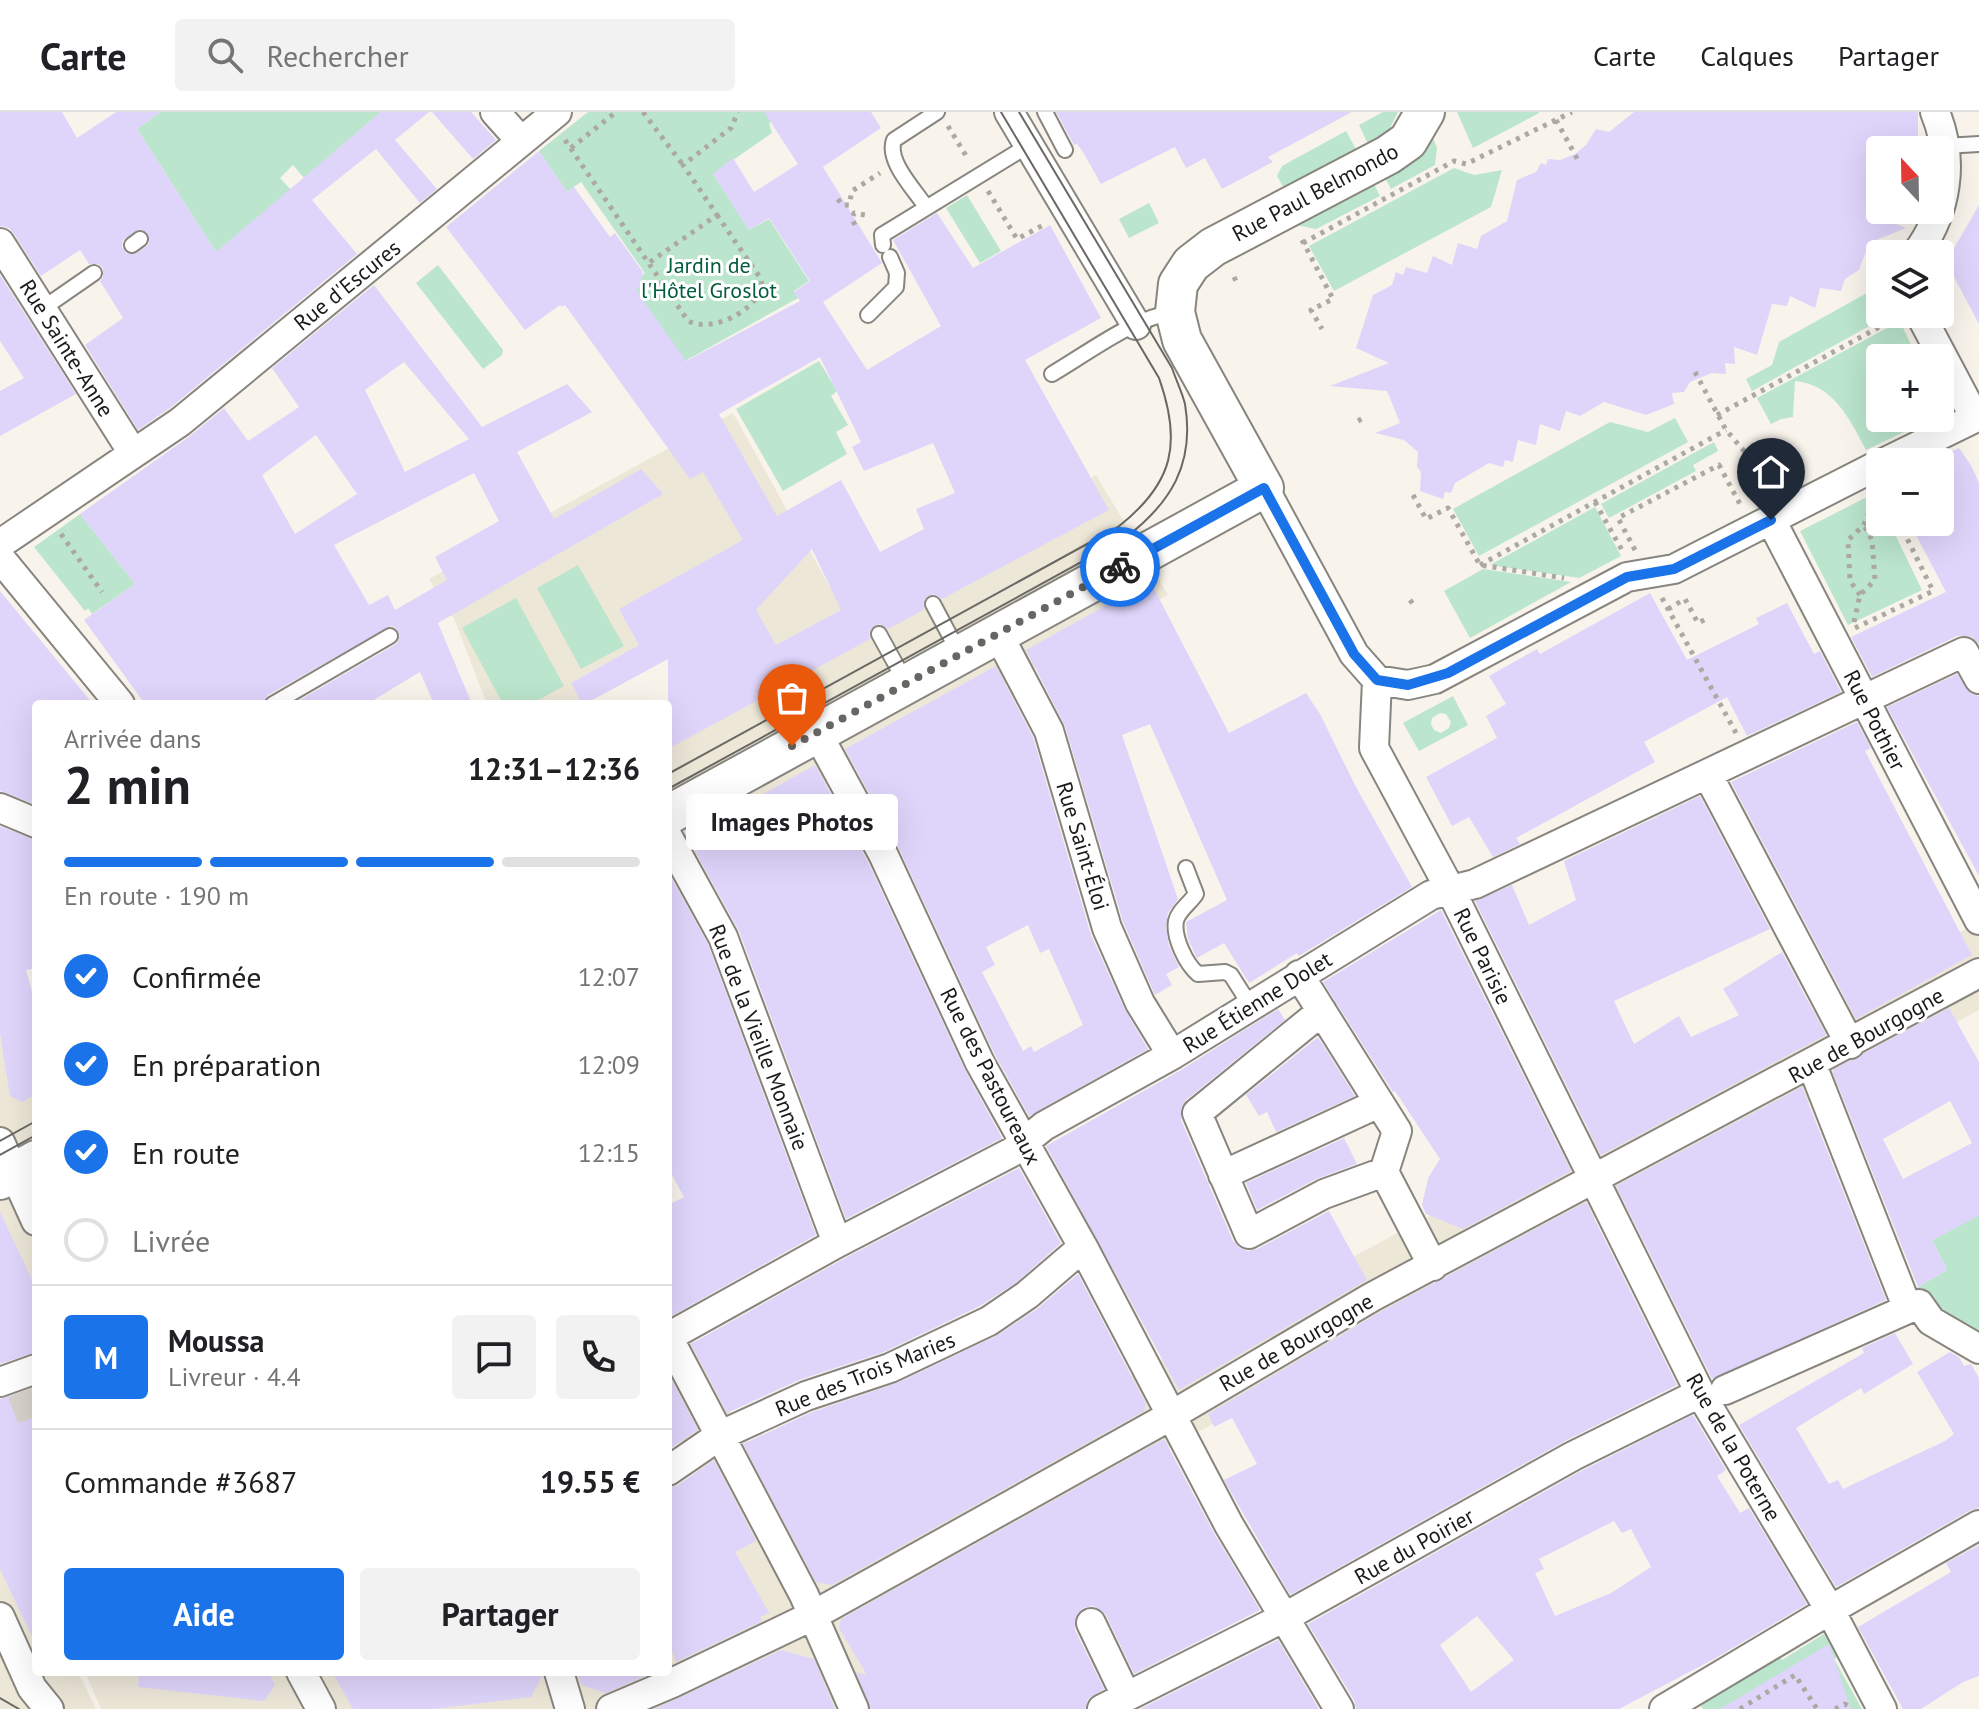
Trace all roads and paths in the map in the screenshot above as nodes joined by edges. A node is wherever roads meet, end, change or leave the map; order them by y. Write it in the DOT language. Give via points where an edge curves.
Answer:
graph roads {
  1 [pos="495,112"];
  2 [pos="616,112"];
  3 [pos="643,112"];
  4 [pos="738,112"];
  5 [pos="937,112"];
  6 [pos="1009,112"];
  7 [pos="1045,112"];
  8 [pos="1572,112"];
  9 [pos="1935,112"];
  10 [pos="1417,119"];
  11 [pos="1556,120"];
  12 [pos="559,123"];
  13 [pos="1942,136"];
  14 [pos="521,141"];
  15 [pos="1979,144"];
  16 [pos="1029,145"];
  17 [pos="1954,145"];
  18 [pos="571,148"];
  19 [pos="1065,150"];
  20 [pos="1579,162"];
  21 [pos="683,165"];
  22 [pos="858,188"];
  23 [pos="838,199"];
  24 [pos="849,205"];
  25 [pos="926,207"];
  26 [pos="855,213"];
  27 [pos="874,213"];
  28 [pos="717,215"];
  29 [pos="1055,218"];
  30 [pos="855,225"];
  31 [pos="1017,239"];
  32 [pos="0,243"];
  33 [pos="650,262"];
  34 [pos="94,273"];
  35 [pos="42,309"];
  36 [pos="1175,312"];
  37 [pos="868,315"];
  38 [pos="1136,325"];
  39 [pos="1877,328"];
  40 [pos="1927,328"];
  41 [pos="1322,329"];
  42 [pos="1695,372"];
  43 [pos="1052,374"];
  44 [pos="1717,415"];
  45 [pos="1974,423"];
  46 [pos="1726,430"];
  47 [pos="1916,448"];
  48 [pos="1745,452"];
  49 [pos="133,453"];
  50 [pos="1866,470"];
  51 [pos="1264,488"];
  52 [pos="1413,495"];
  53 [pos="1595,502"];
  54 [pos="1866,517"];
  55 [pos="1759,519"];
  56 [pos="1864,525"];
  57 [pos="56,527"];
  58 [pos="1906,536"];
  59 [pos="0,544"];
  60 [pos="1625,556"];
  61 [pos="0,558"];
  62 [pos="1642,561"];
  63 [pos="1480,565"];
  64 [pos="1575,580"];
  65 [pos="102,592"];
  66 [pos="1860,595"];
  67 [pos="933,604"];
  68 [pos="1668,609"];
  69 [pos="1706,619"];
  70 [pos="879,634"];
  71 [pos="998,634"];
  72 [pos="1843,634"];
  73 [pos="390,636"];
  74 [pos="960,655"];
  75 [pos="1979,679"];
  76 [pos="1377,680"];
  77 [pos="906,684"];
  78 [pos="1862,699"];
  79 [pos="117,700"];
  80 [pos="280,700"];
  81 [pos="817,733"];
  82 [pos="1748,755"];
  83 [pos="1708,775"];
  84 [pos="0,808"];
  85 [pos="672,813"];
  86 [pos="32,821"];
  87 [pos="672,844"];
  88 [pos="1186,868"];
  89 [pos="1451,891"];
  90 [pos="1979,920"];
  91 [pos="1979,973"];
  92 [pos="1299,975"];
  93 [pos="1250,1005"];
  94 [pos="1322,1011"];
  95 [pos="1850,1044"];
  96 [pos="1172,1055"];
  97 [pos="1812,1065"];
  98 [pos="1379,1103"];
  99 [pos="1023,1143"];
  100 [pos="12,1163"];
  101 [pos="1384,1172"];
  102 [pos="1223,1175"];
  103 [pos="1593,1181"];
  104 [pos="32,1211"];
  105 [pos="837,1243"];
  106 [pos="1083,1247"];
  107 [pos="1433,1266"];
  108 [pos="1907,1307"];
  109 [pos="672,1335"];
  110 [pos="672,1345"];
  111 [pos="1979,1349"];
  112 [pos="1712,1394"];
  113 [pos="1172,1415"];
  114 [pos="719,1436"];
  115 [pos="672,1468"];
  116 [pos="1979,1525"];
  117 [pos="1830,1610"];
  118 [pos="812,1616"];
  119 [pos="0,1617"];
  120 [pos="1285,1617"];
  121 [pos="1091,1623"];
  122 [pos="303,1676"];
  123 [pos="560,1676"];
  124 [pos="670,1678"];
  125 [pos="1114,1703"];
  126 [pos="49,1709"];
  127 [pos="321,1709"];
  128 [pos="570,1709"];
  129 [pos="611,1709"];
  130 [pos="854,1709"];
  131 [pos="1339,1709"];
  132 [pos="1664,1709"];
  133 [pos="1740,1709"];
  134 [pos="1817,1709"];
  135 [pos="1835,1709"];
  136 [pos="1851,1709"];
  137 [pos="1882,1709"];
  1 -- 14 [label="street"];
  2 -- 18 [label="path"];
  3 -- 21 [label="path"];
  4 -- 21 [label="path" via="731,128"];
  5 -- 25 [label="lane" via="891,145 894,159"];
  6 -- 16 [label="street"];
  7 -- 19 [label="lane"];
  8 -- 11 [label="path"];
  9 -- 13 [label="street"];
  10 -- 36 [label="street, Rue Paul Belmondo" via="1408,141 1388,155 1213,247 1191,264 1178,284"];
  11 -- 20 [label="path"];
  11 -- 41 [label="path" via="1466,164 1454,161 1302,241 1333,299 1311,310"];
  12 -- 14 [label="street, Rue d'Escures"];
  12 -- 18 [label="path"];
  14 -- 49 [label="street, Rue d'Escures" via="180,422"];
  15 -- 17 [label="lane"];
  16 -- 25 [label="lane"];
  16 -- 38 [label="street"];
  18 -- 33 [label="path"];
  21 -- 28 [label="path"];
  22 -- 24 [label="path"];
  23 -- 24 [label="path"];
  24 -- 26 [label="path"];
  25 -- 37 [label="lane" via="882,235 897,273 896,287"];
  26 -- 27 [label="path"];
  26 -- 30 [label="path"];
  28 -- 33 [label="path"];
  28 -- 33 [label="path" via="761,279 753,303 720,323 697,326 688,321"];
  29 -- 31 [label="path"];
  32 -- 35 [label="street, Rue Sainte-Anne"];
  34 -- 35 [label="lane"];
  35 -- 49 [label="street, Rue Sainte-Anne"];
  36 -- 38 [label="lane"];
  36 -- 51 [label="street" via="1182,340"];
  38 -- 43 [label="lane"];
  39 -- 44 [label="path"];
  40 -- 45 [label="street"];
  42 -- 44 [label="path"];
  44 -- 46 [label="path"];
  45 -- 47 [label="street"];
  46 -- 48 [label="path"];
  46 -- 53 [label="path"];
  49 -- 59 [label="street, Rue d'Escures"];
  50 -- 55 [label="street"];
  51 -- 71 [label="street"];
  51 -- 76 [label="street" via="1354,654"];
  52 -- 63 [label="path" via="1426,519 1448,508"];
  53 -- 60 [label="path"];
  53 -- 63 [label="path"];
  54 -- 56 [label="path"];
  55 -- 62 [label="street" via="1674,569"];
  55 -- 62 [label="path" via="1719,465 1618,518"];
  55 -- 72 [label="street, Rue Pothier"];
  56 -- 66 [label="path" via="1872,540 1875,580"];
  56 -- 66 [label="path" via="1848,540 1850,581"];
  57 -- 65 [label="path"];
  58 -- 72 [label="path" via="1933,591"];
  61 -- 79 [label="street"];
  62 -- 68 [label="path"];
  62 -- 76 [label="street" via="1627,577 1435,679 1408,685"];
  63 -- 64 [label="path"];
  66 -- 72 [label="path"];
  67 -- 74 [label="lane"];
  68 -- 69 [label="path" via="1685,599 1698,623"];
  68 -- 82 [label="path"];
  70 -- 77 [label="lane"];
  71 -- 74 [label="street"];
  71 -- 96 [label="street, Rue Saint-Éloi" via="1049,731 1107,928 1140,1003"];
  72 -- 78 [label="street, Rue Pothier"];
  73 -- 80 [label="lane"];
  74 -- 77 [label="street"];
  75 -- 78 [label="street, Rue Étienne Dolet" via="1964,652"];
  76 -- 89 [label="street, Rue Parisie" via="1374,748"];
  77 -- 81 [label="street"];
  78 -- 82 [label="street, Rue Étienne Dolet"];
  78 -- 90 [label="street, Rue Pothier"];
  81 -- 85 [label="street"];
  81 -- 99 [label="street, Rue des Pastoureaux" via="883,854"];
  82 -- 83 [label="street, Rue Étienne Dolet"];
  83 -- 89 [label="street, Rue Étienne Dolet"];
  83 -- 95 [label="street"];
  84 -- 86 [label="street"];
  87 -- 105 [label="street, Rue de la Vieille Monnaie" via="723,937"];
  88 -- 93 [label="lane" via="1196,894 1175,923 1181,949 1198,974 1231,975"];
  89 -- 92 [label="street, Rue Étienne Dolet" via="1431,895"];
  89 -- 103 [label="street, Rue Parisie"];
  91 -- 95 [label="street, Rue de Bourgogne"];
  92 -- 93 [label="street, Rue Étienne Dolet"];
  92 -- 94 [label="street"];
  93 -- 96 [label="street, Rue Étienne Dolet"];
  94 -- 98 [label="street"];
  94 -- 102 [label="street" via="1197,1113"];
  95 -- 97 [label="street, Rue de Bourgogne"];
  96 -- 99 [label="street, Rue Étienne Dolet"];
  97 -- 103 [label="street, Rue de Bourgogne" via="1716,1124"];
  97 -- 108 [label="street"];
  98 -- 101 [label="street" via="1397,1131"];
  98 -- 102 [label="street"];
  99 -- 105 [label="street, Rue Étienne Dolet"];
  99 -- 106 [label="street, Rue des Pastoureaux"];
  100 -- 104 [label="street"];
  101 -- 102 [label="street" via="1324,1194 1249,1234"];
  101 -- 107 [label="street"];
  103 -- 107 [label="street, Rue de Bourgogne"];
  103 -- 112 [label="street, Rue de la Poterne"];
  105 -- 109 [label="street, Rue Étienne Dolet"];
  106 -- 113 [label="street, Rue des Pastoureaux"];
  106 -- 114 [label="street, Rue des Trois Maries" via="989,1321 890,1368 806,1396"];
  107 -- 113 [label="street, Rue de Bourgogne"];
  108 -- 111 [label="street" via="1919,1304 1931,1321"];
  108 -- 112 [label="street, Rue du Poirier"];
  110 -- 114 [label="street"];
  112 -- 117 [label="street, Rue de la Poterne"];
  112 -- 120 [label="street, Rue du Poirier" via="1573,1456"];
  113 -- 118 [label="street, Rue de Bourgogne"];
  113 -- 120 [label="street, Rue des Pastoureaux"];
  114 -- 115 [label="street, Rue des Trois Maries"];
  114 -- 118 [label="street"];
  116 -- 117 [label="street"];
  117 -- 132 [label="street"];
  117 -- 137 [label="street, Rue de la Poterne"];
  118 -- 124 [label="street, Rue de Bourgogne"];
  118 -- 130 [label="street"];
  119 -- 126 [label="street" via="32,1688"];
  120 -- 125 [label="street, Rue du Poirier"];
  120 -- 131 [label="street, Rue des Pastoureaux"];
  121 -- 125 [label="street, Rue du Poirier"];
  122 -- 127 [label="street"];
  123 -- 128 [label="street"];
  124 -- 129 [label="street, Rue de Bourgogne"];
  133 -- 134 [label="path" via="1795,1675"];
  135 -- 136 [label="path" via="1845,1704"];
}
